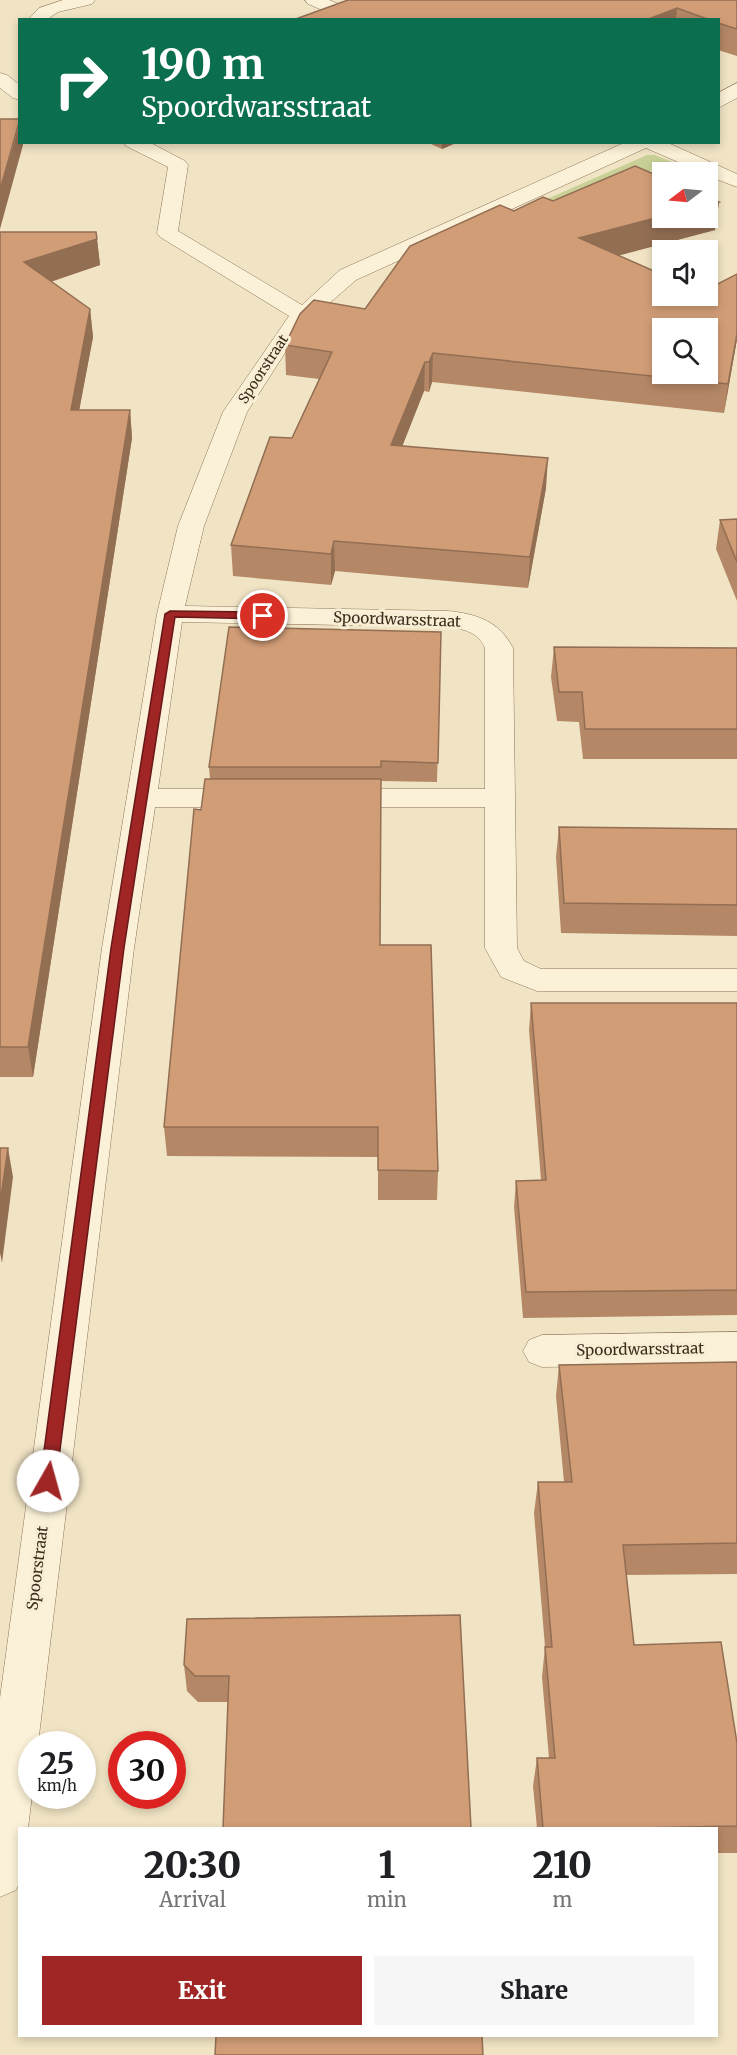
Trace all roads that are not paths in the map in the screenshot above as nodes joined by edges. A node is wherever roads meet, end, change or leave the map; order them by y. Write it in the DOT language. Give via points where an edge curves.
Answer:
graph roads {
  1 [pos="28,0"];
  2 [pos="86,0"];
  3 [pos="314,0"];
  4 [pos="43,15"];
  5 [pos="357,18"];
  6 [pos="18,66"];
  7 [pos="0,74"];
  8 [pos="0,79"];
  9 [pos="737,89"];
  10 [pos="18,92"];
  11 [pos="720,101"];
  12 [pos="137,144"];
  13 [pos="639,144"];
  14 [pos="653,144"];
  15 [pos="737,181"];
  16 [pos="303,315"];
  17 [pos="170,614"];
  18 [pos="141,798"];
  19 [pos="269,798"];
  20 [pos="303,798"];
  21 [pos="500,798"];
  22 [pos="737,980"];
  23 [pos="737,1348"];
  24 [pos="542,1351"];
  25 [pos="0,1874"];
  1 -- 4 [label="street"];
  2 -- 4 [label="street"];
  3 -- 5 [label="street"];
  6 -- 7 [label="street"];
  8 -- 10 [label="street"];
  9 -- 11 [label="street"];
  12 -- 16 [label="street" via="178,165 167,233"];
  13 -- 16 [label="street, Spoorstraat" via="348,275"];
  14 -- 15 [label="street"];
  16 -- 17 [label="street, Spoorstraat" via="292,324 235,412 191,526"];
  17 -- 18 [label="street, Spoorstraat"];
  17 -- 21 [label="street, Spoordwarsstraat" via="448,619 477,624 495,638 499,648"];
  18 -- 19 [label="street"];
  18 -- 25 [label="street, Spoorstraat" via="117,948"];
  20 -- 21 [label="street"];
  21 -- 22 [label="street, Spoordwarsstraat" via="501,948 512,969 537,980"];
  23 -- 24 [label="street, Spoordwarsstraat"];
}
